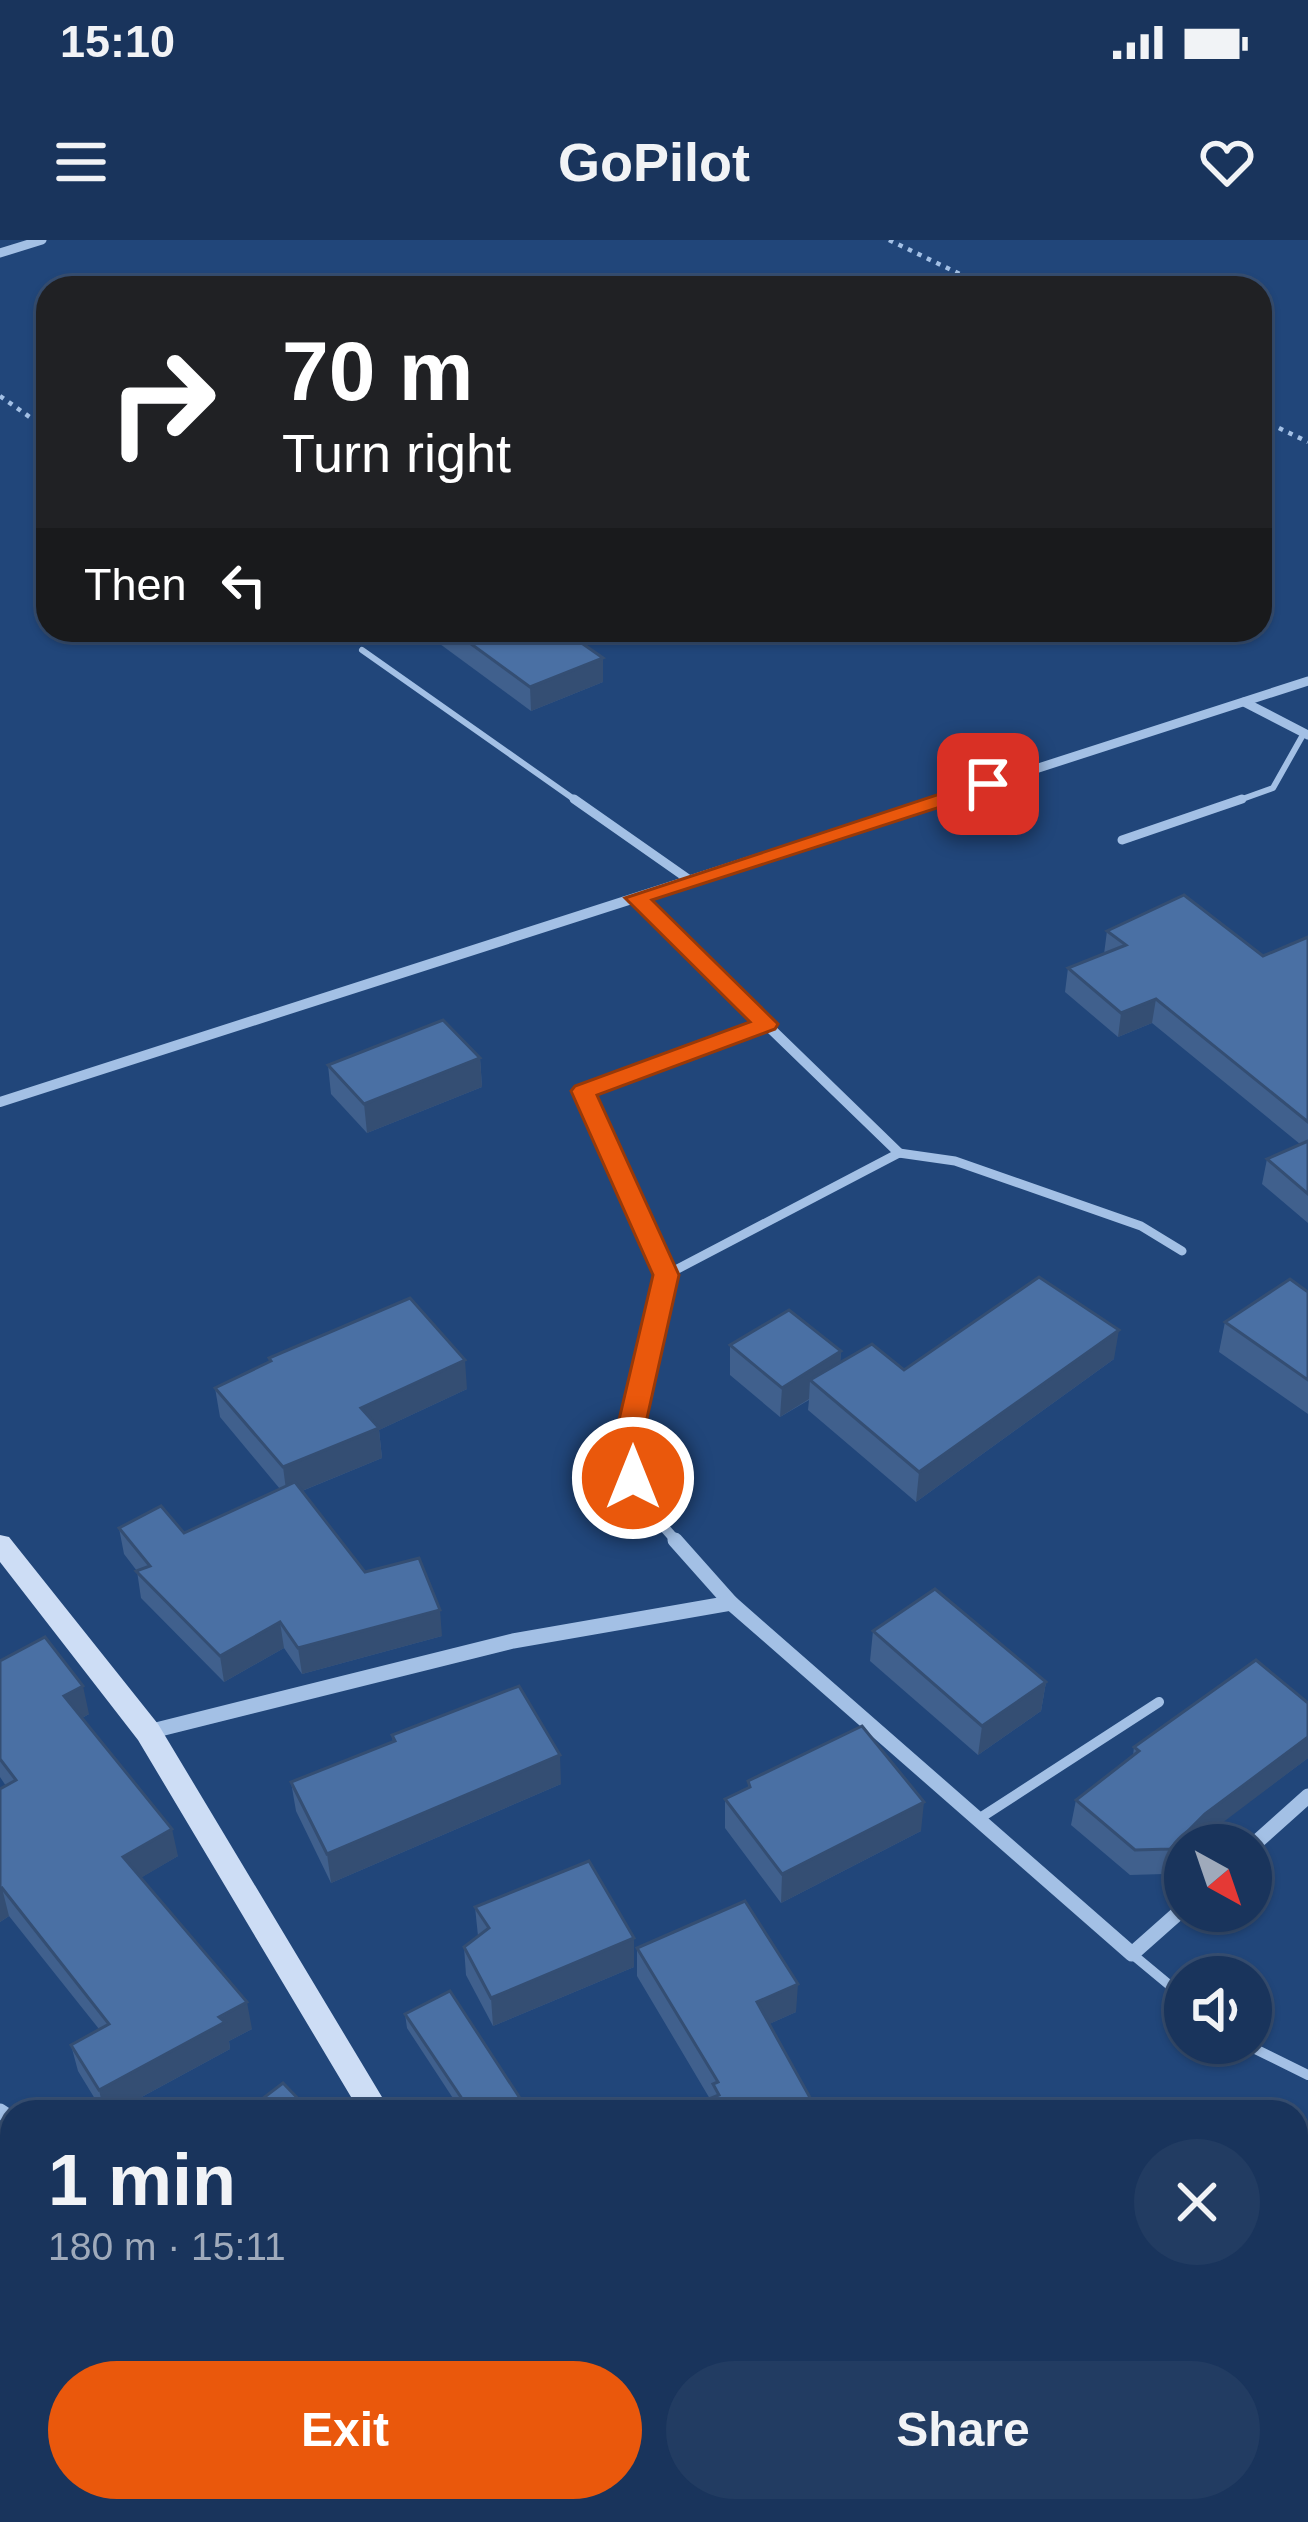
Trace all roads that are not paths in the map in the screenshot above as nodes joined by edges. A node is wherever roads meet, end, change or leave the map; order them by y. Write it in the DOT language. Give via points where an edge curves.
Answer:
graph roads {
  1 [pos="39,240"];
  2 [pos="0,253"];
  3 [pos="362,650"];
  4 [pos="1308,681"];
  5 [pos="1244,701"];
  6 [pos="1306,734"];
  7 [pos="1123,840"];
  8 [pos="691,881"];
  9 [pos="636,898"];
  10 [pos="766,1024"];
  11 [pos="0,1102"];
  12 [pos="899,1153"];
  13 [pos="1182,1251"];
  14 [pos="666,1275"];
  15 [pos="0,1544"];
  16 [pos="731,1604"];
  17 [pos="1159,1702"];
  18 [pos="148,1732"];
  19 [pos="1308,1796"];
  20 [pos="976,1820"];
  21 [pos="1272,1828"];
  22 [pos="1164,1926"];
  23 [pos="1132,1954"];
  24 [pos="1164,1981"];
  25 [pos="1272,2057"];
  26 [pos="1308,2075"];
  27 [pos="369,2100"];
  1 -- 2 [label="street"];
  3 -- 8 [label="lane"];
  4 -- 5 [label="street"];
  5 -- 6 [label="street"];
  5 -- 8 [label="street"];
  6 -- 7 [label="lane" via="1273,788"];
  8 -- 9 [label="street"];
  9 -- 10 [label="street"];
  9 -- 11 [label="street"];
  10 -- 12 [label="street"];
  10 -- 14 [label="street" via="584,1091"];
  12 -- 13 [label="lane" via="955,1162 1142,1226"];
  12 -- 14 [label="lane"];
  14 -- 16 [label="street" via="625,1454 641,1501"];
  15 -- 18 [label="street"];
  16 -- 18 [label="street" via="514,1641"];
  16 -- 20 [label="street"];
  17 -- 20 [label="lane"];
  18 -- 27 [label="street"];
  19 -- 21 [label="street"];
  20 -- 23 [label="street"];
  22 -- 23 [label="street"];
  23 -- 24 [label="lane"];
  25 -- 26 [label="lane"];
}
